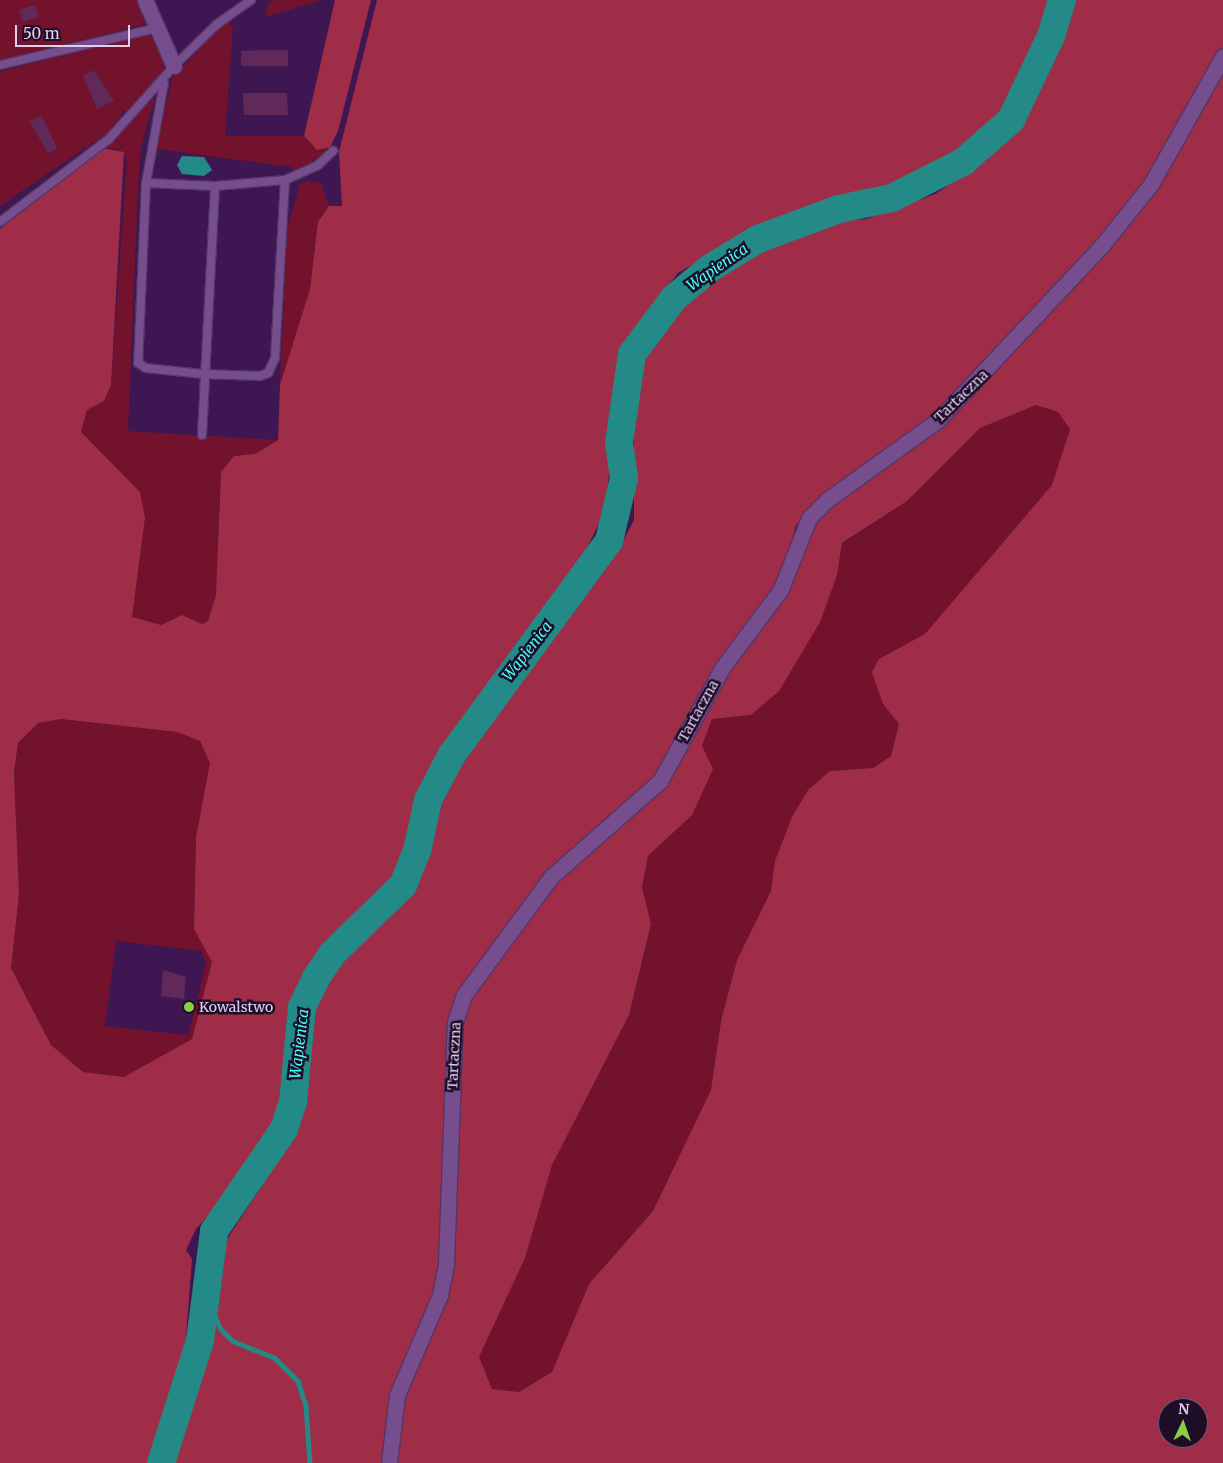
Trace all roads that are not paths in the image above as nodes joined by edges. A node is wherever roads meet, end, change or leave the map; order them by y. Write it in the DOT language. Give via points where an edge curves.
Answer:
graph roads {
  1 [pos="145,0"];
  2 [pos="251,0"];
  3 [pos="156,28"];
  4 [pos="1223,56"];
  5 [pos="0,66"];
  6 [pos="174,66"];
  7 [pos="165,81"];
  8 [pos="333,151"];
  9 [pos="285,180"];
  10 [pos="146,182"];
  11 [pos="214,186"];
  12 [pos="0,222"];
  13 [pos="203,374"];
  14 [pos="202,435"];
  15 [pos="389,1463"];
  1 -- 3 [label="street"];
  2 -- 6 [label="lane" via="216,25"];
  3 -- 5 [label="lane"];
  3 -- 6 [label="street"];
  4 -- 15 [label="street, Tartaczna" via="1151,184 1103,244 938,420 827,500 809,518 781,589 722,668 660,780 551,877 464,995 454,1032 446,1264 440,1295 397,1395"];
  6 -- 7 [label="lane"];
  7 -- 10 [label="lane"];
  7 -- 12 [label="lane" via="109,140"];
  8 -- 9 [label="lane" via="318,165"];
  9 -- 11 [label="lane"];
  9 -- 13 [label="lane" via="272,367 260,376"];
  10 -- 11 [label="lane"];
  10 -- 13 [label="lane" via="138,363 146,368"];
  11 -- 13 [label="lane"];
  13 -- 14 [label="lane"];
}
